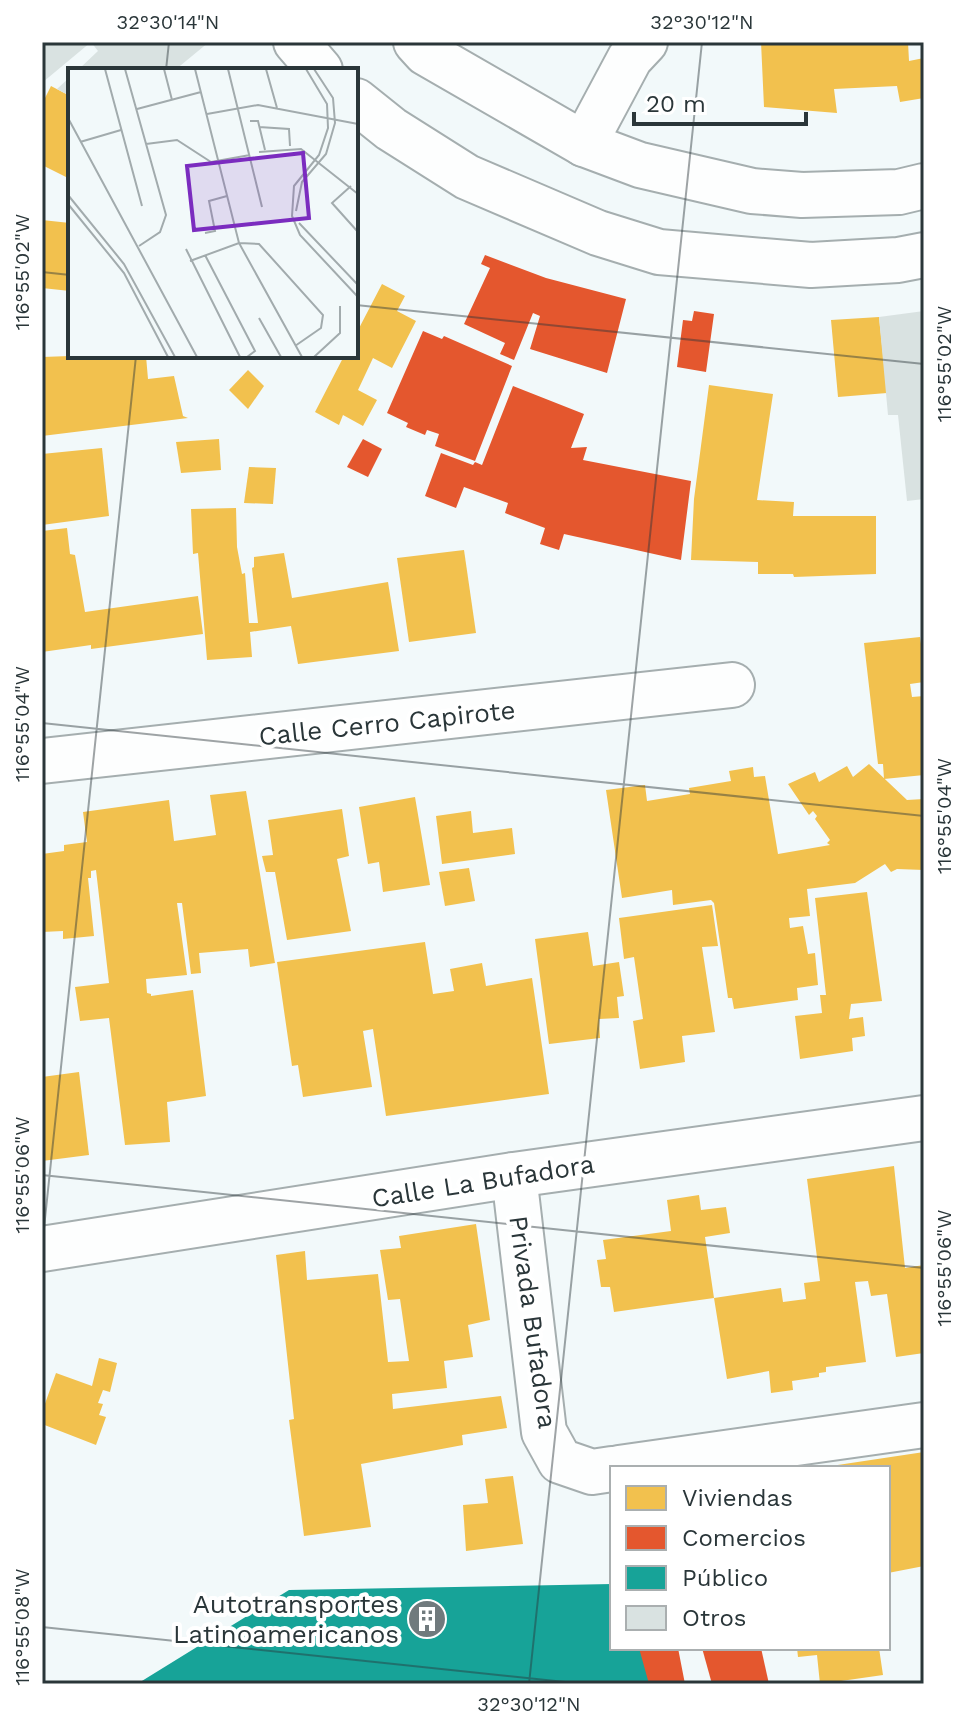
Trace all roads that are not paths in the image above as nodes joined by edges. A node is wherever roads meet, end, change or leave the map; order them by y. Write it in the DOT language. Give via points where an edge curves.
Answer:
graph roads {
  1 [pos="296,42"];
  2 [pos="416,42"];
  3 [pos="645,42"];
  4 [pos="318,68"];
  5 [pos="358,103"];
  6 [pos="584,144"];
  7 [pos="924,186"];
  8 [pos="924,255"];
  9 [pos="732,685"];
  10 [pos="42,761"];
  11 [pos="924,1118"];
  12 [pos="514,1175"];
  13 [pos="42,1249"];
  14 [pos="924,1425"];
  15 [pos="633,1466"];
  16 [pos="610,1469"];
  1 -- 4 [label="street"];
  2 -- 6 [label="street" via="426,53"];
  3 -- 6 [label="street" via="630,58"];
  5 -- 8 [label="street" via="467,177 598,233 659,252 811,265"];
  6 -- 7 [label="street" via="640,165 752,191 802,195 899,192"];
  9 -- 10 [label="street, Calle Cerro Capirote"];
  11 -- 12 [label="street, Calle La Bufadora"];
  12 -- 13 [label="street, Calle La Bufadora"];
  12 -- 16 [label="street, Privada Bufadora" via="544,1432 560,1461 592,1472"];
  14 -- 15 [label="street"];
}
